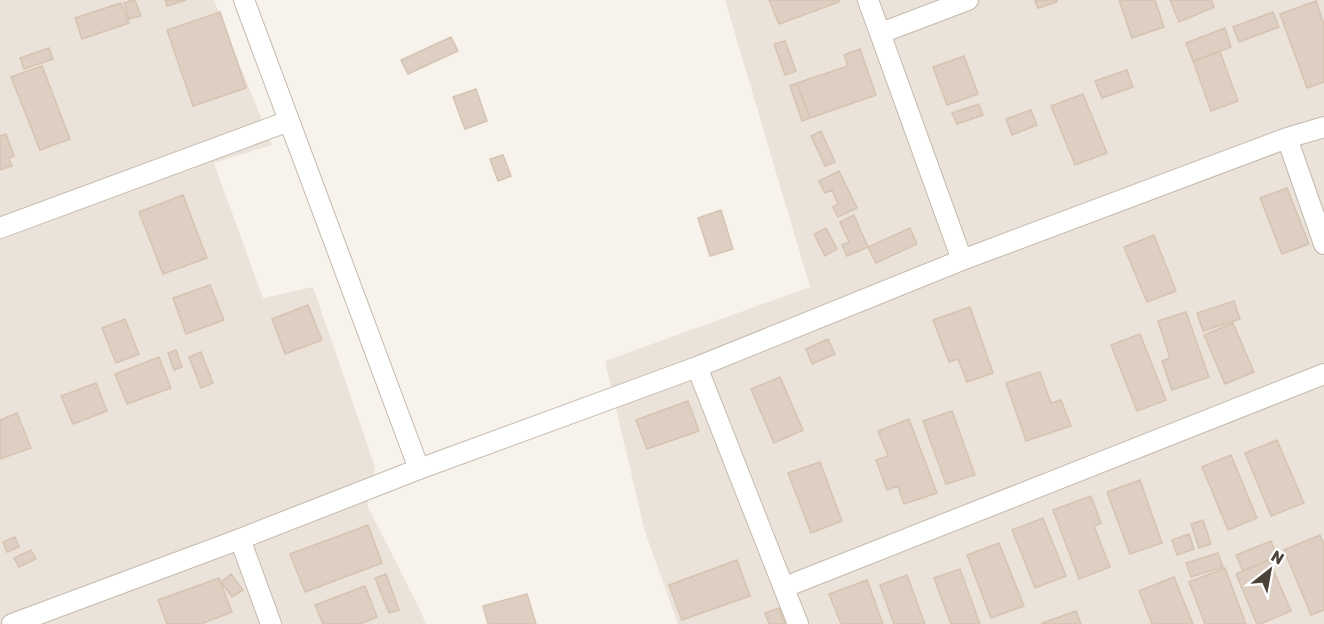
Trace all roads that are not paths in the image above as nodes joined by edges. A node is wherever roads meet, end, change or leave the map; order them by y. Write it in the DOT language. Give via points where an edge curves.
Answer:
graph roads {
  1 [pos="244,0"];
  2 [pos="868,0"];
  3 [pos="968,0"];
  4 [pos="881,33"];
  5 [pos="289,121"];
  6 [pos="1324,127"];
  7 [pos="1287,138"];
  8 [pos="0,228"];
  9 [pos="1324,244"];
  10 [pos="962,260"];
  11 [pos="697,367"];
  12 [pos="1324,374"];
  13 [pos="419,469"];
  14 [pos="240,539"];
  15 [pos="785,587"];
  16 [pos="12,624"];
  17 [pos="271,624"];
  18 [pos="798,624"];
  1 -- 5 [label="street"];
  2 -- 4 [label="street"];
  3 -- 4 [label="street"];
  4 -- 10 [label="street"];
  5 -- 8 [label="street"];
  5 -- 13 [label="street"];
  6 -- 7 [label="street"];
  7 -- 9 [label="street"];
  7 -- 10 [label="street"];
  10 -- 11 [label="street"];
  11 -- 13 [label="street"];
  11 -- 15 [label="street"];
  12 -- 15 [label="street"];
  13 -- 14 [label="street"];
  14 -- 16 [label="street"];
  14 -- 17 [label="street"];
  15 -- 18 [label="street"];
}
